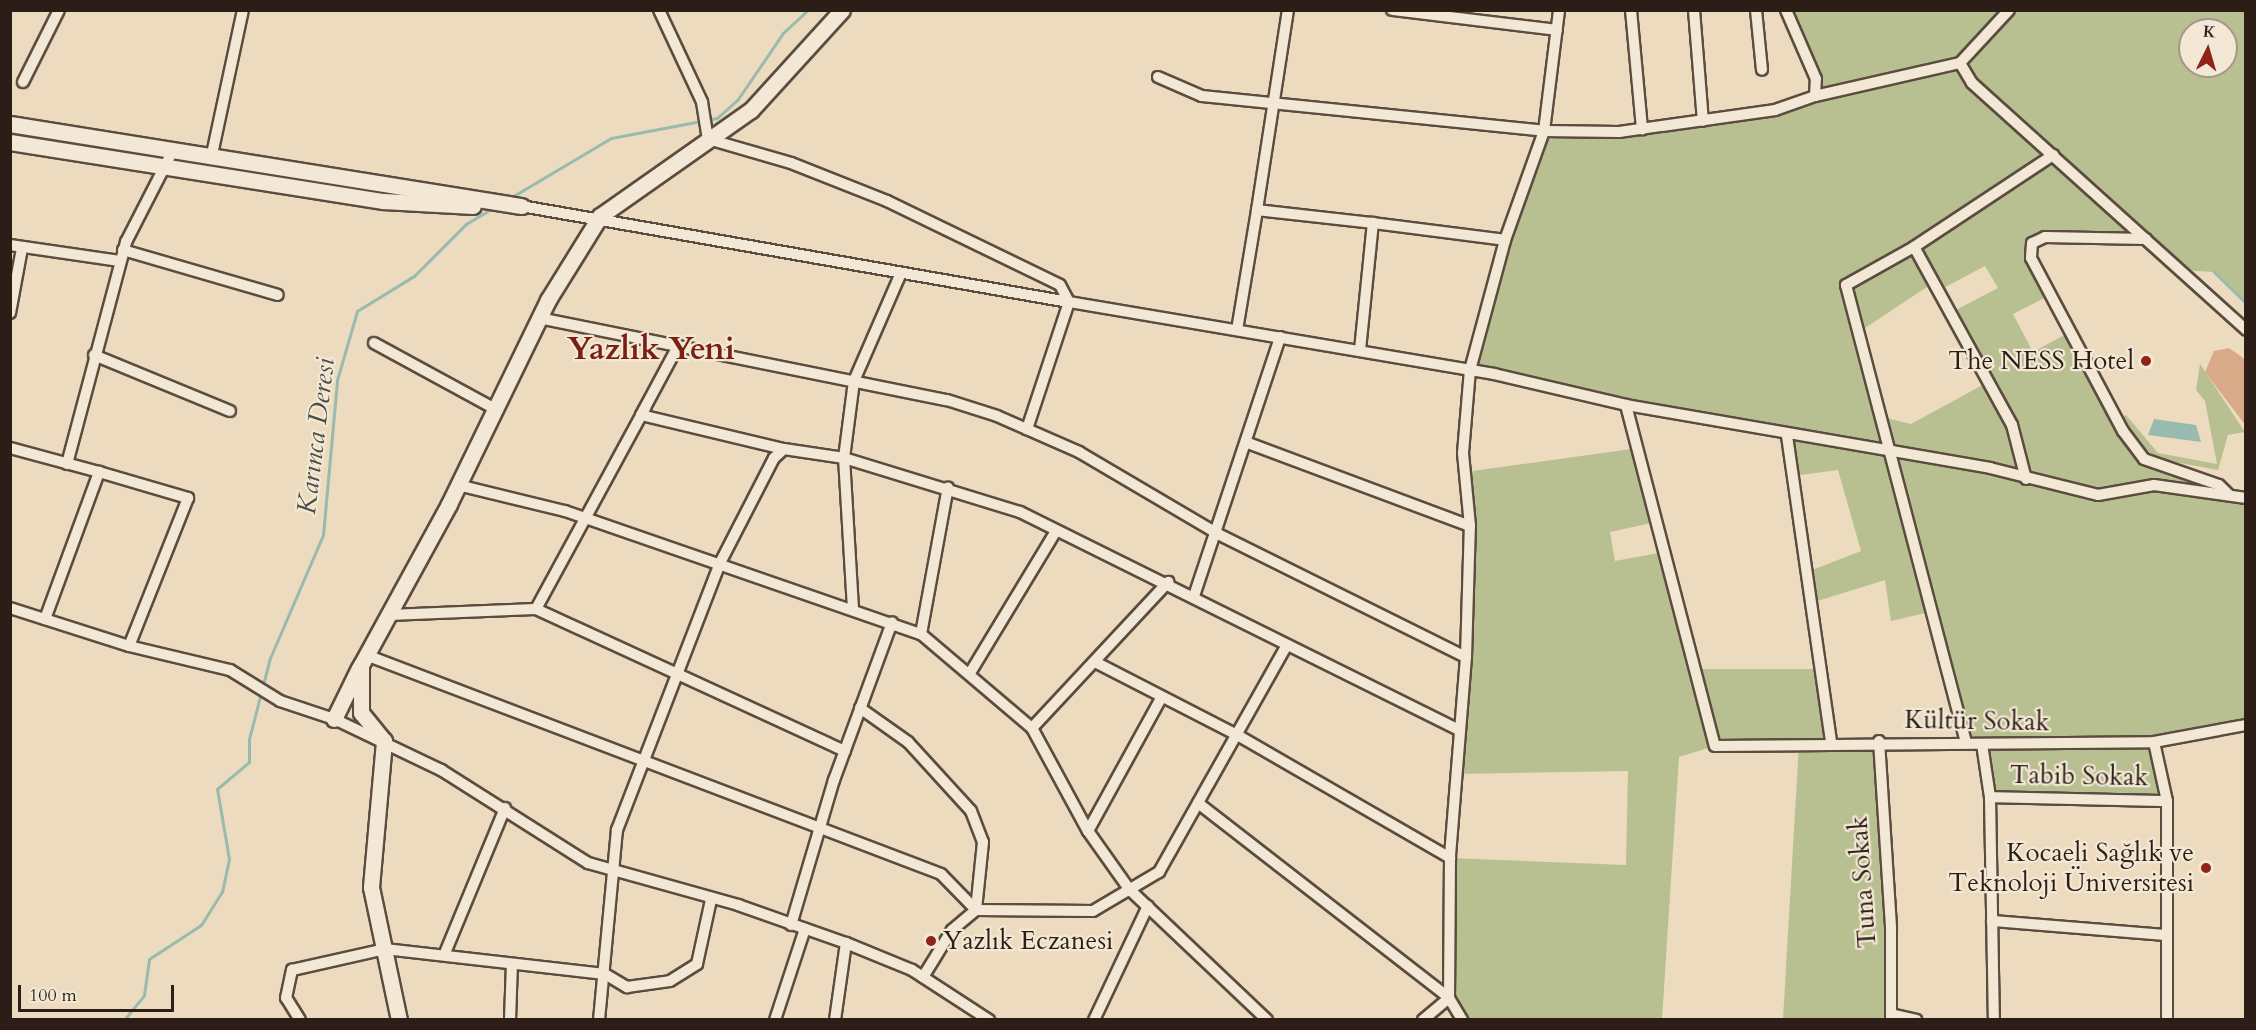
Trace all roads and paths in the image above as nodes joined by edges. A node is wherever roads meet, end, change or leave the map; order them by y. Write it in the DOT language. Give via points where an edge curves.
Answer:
graph roads {
  1 [pos="59,10"];
  2 [pos="243,10"];
  3 [pos="659,10"];
  4 [pos="842,10"];
  5 [pos="1288,10"];
  6 [pos="1392,10"];
  7 [pos="1559,10"];
  8 [pos="1631,10"];
  9 [pos="1694,10"];
  10 [pos="1756,10"];
  11 [pos="1786,10"];
  12 [pos="2009,10"];
  13 [pos="1557,30"];
  14 [pos="1960,63"];
  15 [pos="1762,70"];
  16 [pos="1158,77"];
  17 [pos="23,82"];
  18 [pos="1815,96"];
  19 [pos="1274,101"];
  20 [pos="1703,121"];
  21 [pos="10,124"];
  22 [pos="1642,129"];
  23 [pos="1544,131"];
  24 [pos="707,133"];
  25 [pos="10,142"];
  26 [pos="2053,155"];
  27 [pos="211,159"];
  28 [pos="168,160"];
  29 [pos="471,201"];
  30 [pos="521,206"];
  31 [pos="1257,210"];
  32 [pos="600,216"];
  33 [pos="1373,223"];
  34 [pos="2146,239"];
  35 [pos="1505,240"];
  36 [pos="10,245"];
  37 [pos="22,248"];
  38 [pos="1914,248"];
  39 [pos="122,255"];
  40 [pos="901,273"];
  41 [pos="278,295"];
  42 [pos="1069,302"];
  43 [pos="10,313"];
  44 [pos="539,318"];
  45 [pos="1237,330"];
  46 [pos="2246,330"];
  47 [pos="1280,337"];
  48 [pos="374,343"];
  49 [pos="678,346"];
  50 [pos="1360,351"];
  51 [pos="94,355"];
  52 [pos="1470,370"];
  53 [pos="854,381"];
  54 [pos="1626,405"];
  55 [pos="645,408"];
  56 [pos="495,409"];
  57 [pos="230,411"];
  58 [pos="1027,429"];
  59 [pos="1787,436"];
  60 [pos="1248,443"];
  61 [pos="10,448"];
  62 [pos="784,449"];
  63 [pos="1891,453"];
  64 [pos="844,458"];
  65 [pos="67,464"];
  66 [pos="99,472"];
  67 [pos="2026,478"];
  68 [pos="458,485"];
  69 [pos="948,487"];
  70 [pos="2229,495"];
  71 [pos="2246,498"];
  72 [pos="585,518"];
  73 [pos="1470,526"];
  74 [pos="1056,531"];
  75 [pos="1218,534"];
  76 [pos="719,565"];
  77 [pos="1168,582"];
  78 [pos="1194,596"];
  79 [pos="10,608"];
  80 [pos="536,609"];
  81 [pos="853,609"];
  82 [pos="388,615"];
  83 [pos="45,619"];
  84 [pos="892,622"];
  85 [pos="921,634"];
  86 [pos="129,646"];
  87 [pos="1286,647"];
  88 [pos="1466,657"];
  89 [pos="363,660"];
  90 [pos="1097,663"];
  91 [pos="970,673"];
  92 [pos="677,675"];
  93 [pos="1161,698"];
  94 [pos="861,708"];
  95 [pos="334,719"];
  96 [pos="2246,725"];
  97 [pos="1032,728"];
  98 [pos="1457,729"];
  99 [pos="1239,736"];
  100 [pos="384,741"];
  101 [pos="1879,741"];
  102 [pos="1831,742"];
  103 [pos="2154,742"];
  104 [pos="1966,744"];
  105 [pos="1982,744"];
  106 [pos="844,752"];
  107 [pos="641,762"];
  108 [pos="1990,797"];
  109 [pos="2167,801"];
  110 [pos="1198,802"];
  111 [pos="506,808"];
  112 [pos="820,826"];
  113 [pos="1088,831"];
  114 [pos="1449,858"];
  115 [pos="614,874"];
  116 [pos="1129,889"];
  117 [pos="711,900"];
  118 [pos="1148,906"];
  119 [pos="976,910"];
  120 [pos="1992,921"];
  121 [pos="791,925"];
  122 [pos="805,929"];
  123 [pos="2166,935"];
  124 [pos="846,944"];
  125 [pos="385,949"];
  126 [pos="444,953"];
  127 [pos="512,964"];
  128 [pos="605,974"];
  129 [pos="923,977"];
  130 [pos="1449,998"];
  131 [pos="1891,1017"];
  132 [pos="300,1020"];
  133 [pos="399,1020"];
  134 [pos="510,1020"];
  135 [pos="599,1020"];
  136 [pos="775,1020"];
  137 [pos="835,1020"];
  138 [pos="989,1020"];
  139 [pos="1094,1020"];
  140 [pos="1267,1020"];
  141 [pos="1423,1020"];
  142 [pos="1462,1020"];
  143 [pos="1916,1020"];
  144 [pos="1994,1020"];
  145 [pos="2167,1020"];
  1 -- 17 [label="street"];
  2 -- 27 [label="street"];
  3 -- 24 [label="street" via="704,110"];
  4 -- 24 [label="street" via="751,110"];
  5 -- 19 [label="street"];
  6 -- 13 [label="street"];
  7 -- 13 [label="street"];
  8 -- 22 [label="street"];
  9 -- 20 [label="street"];
  10 -- 15 [label="street"];
  11 -- 18 [label="street" via="1816,79"];
  12 -- 14 [label="street"];
  13 -- 23 [label="street"];
  14 -- 18 [label="street"];
  14 -- 26 [label="street" via="1972,83"];
  16 -- 19 [label="street" via="1202,96"];
  18 -- 20 [label="street" via="1775,110"];
  19 -- 23 [label="street"];
  19 -- 31 [label="street"];
  20 -- 22 [label="street"];
  21 -- 28 [label="street"];
  22 -- 23 [label="street"];
  23 -- 35 [label="street"];
  24 -- 32 [label="street"];
  24 -- 42 [label="street" via="887,201 1060,285"];
  25 -- 28 [label="street"];
  26 -- 34 [label="street"];
  26 -- 38 [label="street"];
  27 -- 28 [label="street"];
  27 -- 29 [label="street"];
  28 -- 29 [label="street" via="383,201"];
  28 -- 39 [label="street"];
  29 -- 30 [label="street"];
  30 -- 32 [label="street"];
  31 -- 33 [label="street"];
  31 -- 45 [label="street"];
  32 -- 40 [label="street"];
  32 -- 44 [label="street"];
  33 -- 35 [label="street"];
  33 -- 50 [label="street"];
  34 -- 46 [label="street"];
  34 -- 70 [label="street" via="2044,237 2032,243 2031,258 2122,431 2144,459 2219,485"];
  35 -- 52 [label="street"];
  36 -- 37 [label="street"];
  37 -- 39 [label="street"];
  37 -- 43 [label="street"];
  38 -- 63 [label="street" via="1846,285"];
  38 -- 67 [label="street" via="2012,425"];
  39 -- 41 [label="street"];
  39 -- 51 [label="street"];
  40 -- 42 [label="street"];
  40 -- 53 [label="street"];
  42 -- 45 [label="street"];
  42 -- 58 [label="street"];
  44 -- 49 [label="street"];
  44 -- 56 [label="street"];
  45 -- 47 [label="street"];
  47 -- 50 [label="street"];
  47 -- 60 [label="street"];
  48 -- 56 [label="street"];
  49 -- 53 [label="street"];
  49 -- 55 [label="street"];
  50 -- 52 [label="street"];
  51 -- 57 [label="street"];
  51 -- 65 [label="street"];
  52 -- 54 [label="street"];
  52 -- 73 [label="street" via="1463,453"];
  53 -- 58 [label="street" via="947,400"];
  53 -- 64 [label="street"];
  54 -- 59 [label="street"];
  54 -- 102 [label="street, Kültür Sokak" via="1709,739 1715,746"];
  55 -- 62 [label="street" via="641,415"];
  55 -- 72 [label="street"];
  56 -- 68 [label="street"];
  58 -- 75 [label="street" via="1079,452"];
  59 -- 63 [label="street"];
  59 -- 102 [label="street"];
  60 -- 73 [label="street"];
  60 -- 75 [label="street"];
  61 -- 65 [label="street"];
  62 -- 64 [label="street"];
  62 -- 76 [label="street" via="774,458"];
  63 -- 67 [label="street"];
  63 -- 104 [label="street"];
  64 -- 69 [label="street"];
  64 -- 81 [label="street"];
  65 -- 66 [label="street"];
  66 -- 83 [label="street"];
  66 -- 86 [label="street" via="188,498"];
  67 -- 70 [label="street" via="2098,495 2154,485"];
  68 -- 72 [label="street"];
  68 -- 82 [label="street"];
  69 -- 74 [label="street"];
  69 -- 85 [label="street"];
  70 -- 71 [label="street"];
  72 -- 76 [label="street"];
  72 -- 80 [label="street"];
  73 -- 88 [label="street"];
  74 -- 77 [label="street"];
  74 -- 91 [label="street"];
  75 -- 78 [label="street"];
  75 -- 88 [label="street"];
  76 -- 81 [label="street"];
  76 -- 92 [label="street"];
  77 -- 78 [label="street"];
  77 -- 90 [label="street"];
  78 -- 87 [label="street"];
  79 -- 83 [label="street"];
  80 -- 82 [label="street"];
  80 -- 92 [label="street"];
  81 -- 84 [label="street"];
  82 -- 89 [label="street"];
  83 -- 86 [label="street"];
  84 -- 85 [label="street"];
  84 -- 94 [label="street"];
  85 -- 91 [label="street"];
  86 -- 95 [label="street" via="198,660 254,680 271,694"];
  87 -- 98 [label="street"];
  87 -- 99 [label="street"];
  88 -- 98 [label="street"];
  89 -- 95 [label="street"];
  89 -- 100 [label="street" via="361,713"];
  89 -- 107 [label="street"];
  90 -- 93 [label="street"];
  90 -- 97 [label="street"];
  91 -- 97 [label="street"];
  92 -- 106 [label="street"];
  92 -- 107 [label="street"];
  93 -- 99 [label="street"];
  93 -- 113 [label="street"];
  94 -- 106 [label="street"];
  94 -- 119 [label="street" via="908,742 971,811 982,842"];
  95 -- 100 [label="street"];
  96 -- 103 [label="street, Kültür Sokak"];
  97 -- 113 [label="street"];
  98 -- 114 [label="street"];
  99 -- 110 [label="street"];
  99 -- 114 [label="street"];
  100 -- 111 [label="street"];
  100 -- 125 [label="street" via="371,887"];
  101 -- 102 [label="street, Kültür Sokak"];
  101 -- 104 [label="street, Kültür Sokak"];
  101 -- 131 [label="street, Tuna Sokak"];
  103 -- 105 [label="street, Kültür Sokak"];
  103 -- 109 [label="street"];
  104 -- 105 [label="street, Kültür Sokak"];
  105 -- 108 [label="street"];
  106 -- 112 [label="street"];
  107 -- 112 [label="street"];
  107 -- 115 [label="street" via="617,830"];
  108 -- 109 [label="street, Tabib Sokak"];
  108 -- 120 [label="street"];
  109 -- 123 [label="street"];
  110 -- 116 [label="street" via="1159,872"];
  110 -- 130 [label="street"];
  111 -- 115 [label="street" via="555,844"];
  111 -- 126 [label="street"];
  112 -- 119 [label="street" via="941,874"];
  112 -- 121 [label="street"];
  113 -- 116 [label="street"];
  114 -- 130 [label="street"];
  115 -- 117 [label="street"];
  115 -- 128 [label="street"];
  116 -- 118 [label="street"];
  116 -- 119 [label="street" via="1093,911"];
  117 -- 121 [label="street"];
  117 -- 128 [label="street" via="697,964 670,981 627,987"];
  118 -- 139 [label="street"];
  118 -- 140 [label="street"];
  119 -- 129 [label="street" via="952,930"];
  120 -- 123 [label="street"];
  120 -- 144 [label="street"];
  121 -- 122 [label="street"];
  122 -- 124 [label="street"];
  122 -- 136 [label="street"];
  123 -- 145 [label="street"];
  124 -- 129 [label="street"];
  124 -- 137 [label="street"];
  125 -- 126 [label="street"];
  125 -- 132 [label="street" via="292,970 286,998"];
  125 -- 133 [label="street"];
  126 -- 127 [label="street"];
  127 -- 128 [label="street"];
  127 -- 134 [label="street"];
  128 -- 135 [label="street"];
  129 -- 138 [label="street"];
  130 -- 141 [label="street"];
  130 -- 142 [label="street"];
  131 -- 143 [label="street"];
}
